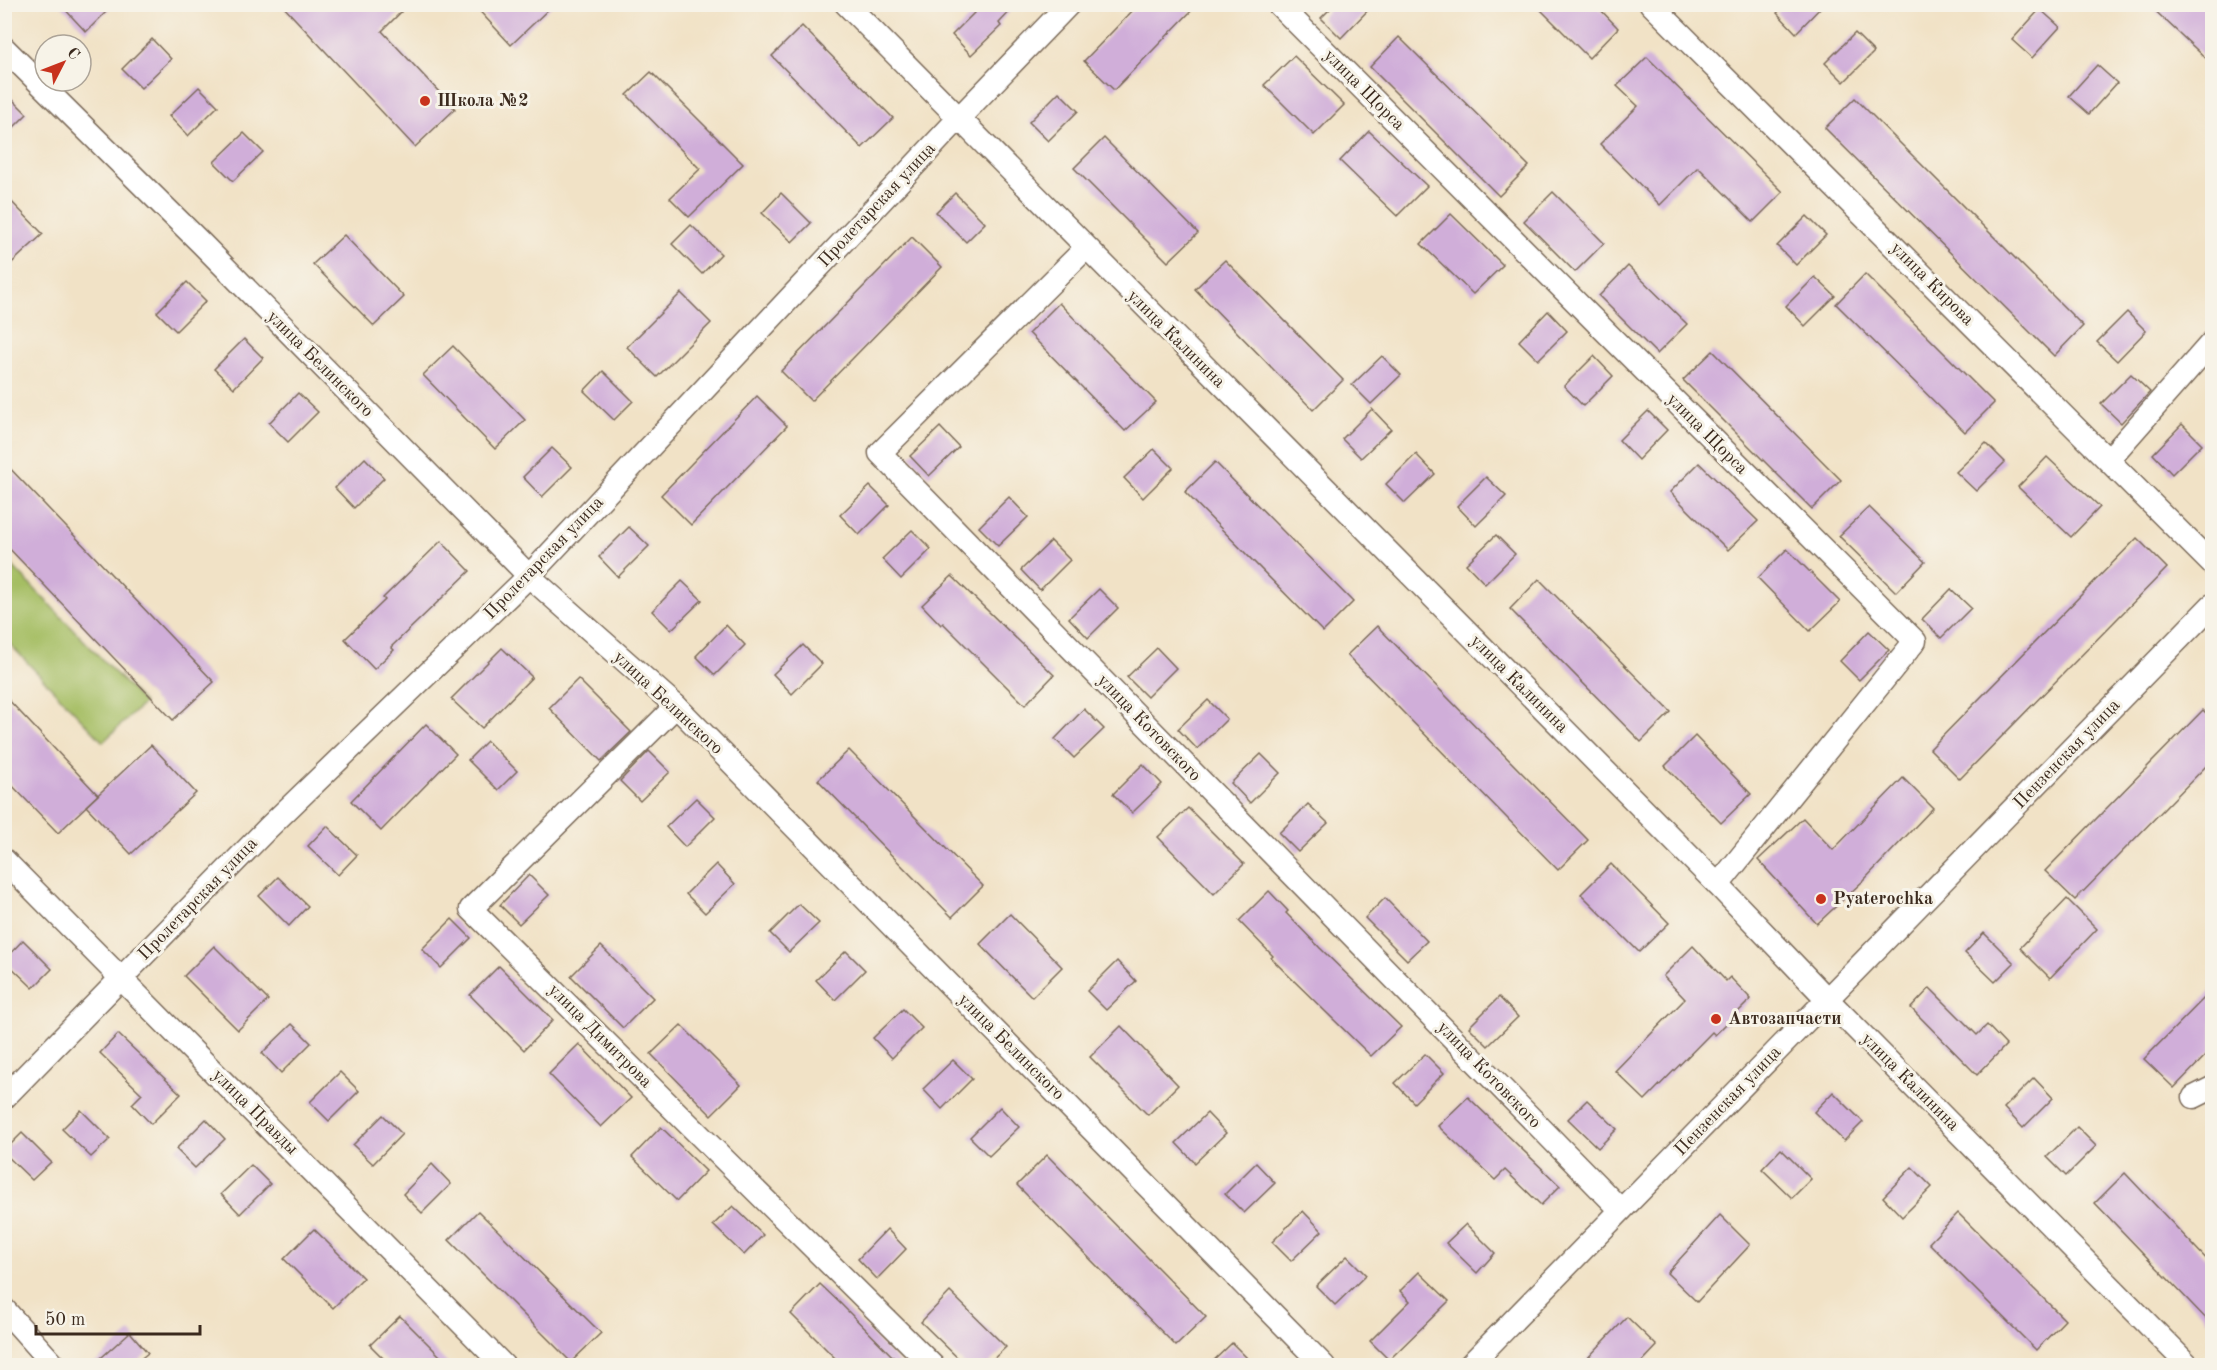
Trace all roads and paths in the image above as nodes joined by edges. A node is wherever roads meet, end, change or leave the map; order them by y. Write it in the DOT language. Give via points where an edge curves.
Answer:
graph roads {
  1 [pos="846,4"];
  2 [pos="1069,4"];
  3 [pos="1278,4"];
  4 [pos="1651,4"];
  5 [pos="4,48"];
  6 [pos="958,118"];
  7 [pos="1086,248"];
  8 [pos="2212,342"];
  9 [pos="2108,460"];
  10 [pos="2212,564"];
  11 [pos="529,576"];
  12 [pos="2212,605"];
  13 [pos="676,706"];
  14 [pos="4,860"];
  15 [pos="1718,885"];
  16 [pos="122,978"];
  17 [pos="1827,999"];
  18 [pos="4,1098"];
  19 [pos="1621,1210"];
  20 [pos="4,1309"];
  21 [pos="55,1365"];
  22 [pos="504,1365"];
  23 [pos="933,1365"];
  24 [pos="1324,1365"];
  25 [pos="1469,1365"];
  26 [pos="2189,1365"];
  1 -- 6 [label="street, улица Калинина"];
  2 -- 6 [label="street, Пролетарская улица"];
  3 -- 15 [label="street, улица Щорса" via="1915,641"];
  4 -- 9 [label="street, улица Кирова"];
  5 -- 11 [label="street, улица Белинского"];
  6 -- 7 [label="street, улица Калинина"];
  6 -- 11 [label="street, Пролетарская улица"];
  7 -- 15 [label="street, улица Калинина"];
  7 -- 19 [label="street, улица Котовского" via="880,453"];
  8 -- 9 [label="street"];
  9 -- 10 [label="street, улица Кирова"];
  11 -- 13 [label="street, улица Белинского"];
  11 -- 16 [label="street, Пролетарская улица" via="268,828"];
  12 -- 17 [label="street, Пензенская улица"];
  13 -- 23 [label="street, улица Димитрова" via="471,909"];
  13 -- 24 [label="street, улица Белинского"];
  14 -- 16 [label="street, улица Правды"];
  15 -- 17 [label="street, улица Калинина"];
  16 -- 18 [label="street, Пролетарская улица"];
  16 -- 22 [label="street, улица Правды"];
  17 -- 19 [label="street, Пензенская улица"];
  17 -- 26 [label="street, улица Калинина"];
  19 -- 25 [label="street, Пензенская улица"];
  20 -- 21 [label="street"];
}
